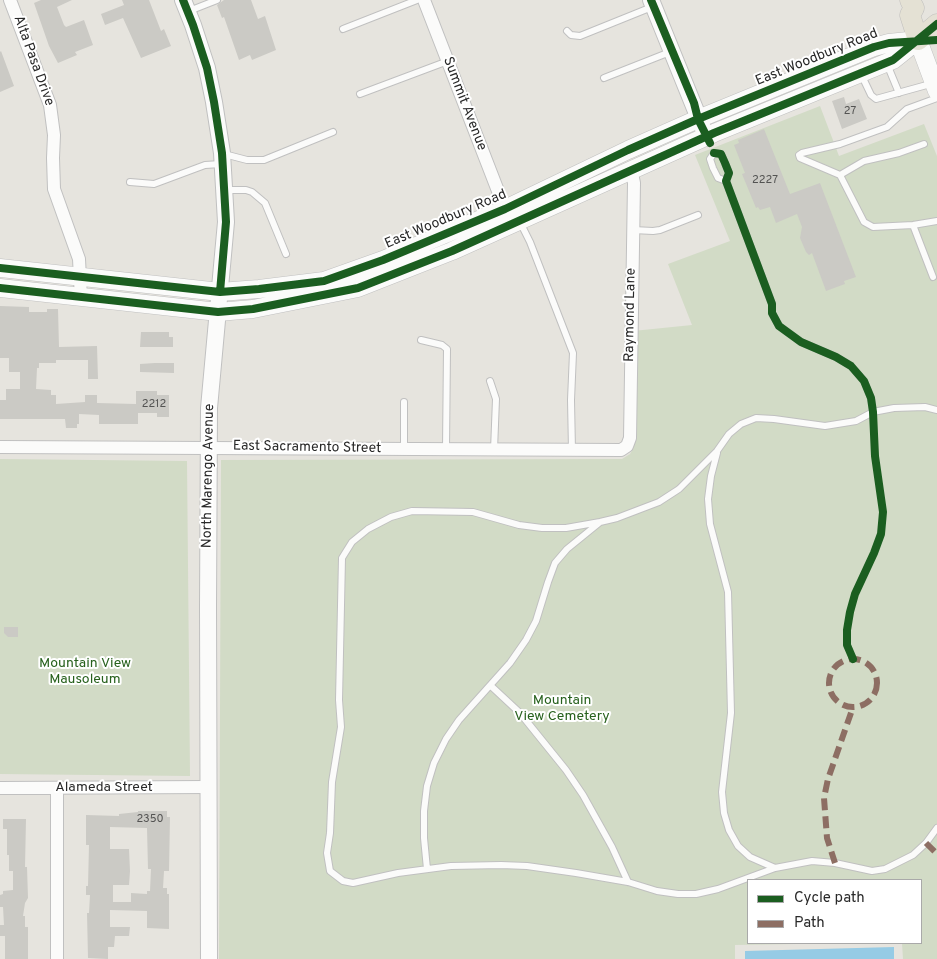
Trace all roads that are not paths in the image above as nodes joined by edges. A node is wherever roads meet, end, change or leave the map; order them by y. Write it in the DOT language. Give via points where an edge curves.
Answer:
graph roads {
  1 [pos="10,0"];
  2 [pos="217,0"];
  3 [pos="417,0"];
  4 [pos="424,0"];
  5 [pos="896,0"];
  6 [pos="652,3"];
  7 [pos="186,6"];
  8 [pos="910,7"];
  9 [pos="937,24"];
  10 [pos="343,29"];
  11 [pos="567,31"];
  12 [pos="927,40"];
  13 [pos="671,51"];
  14 [pos="448,61"];
  15 [pos="886,63"];
  16 [pos="861,73"];
  17 [pos="604,78"];
  18 [pos="936,88"];
  19 [pos="899,93"];
  20 [pos="360,94"];
  21 [pos="698,119"];
  22 [pos="333,132"];
  23 [pos="706,136"];
  24 [pos="924,144"];
  25 [pos="714,153"];
  26 [pos="222,158"];
  27 [pos="632,169"];
  28 [pos="840,175"];
  29 [pos="726,181"];
  30 [pos="130,182"];
  31 [pos="224,190"];
  32 [pos="512,212"];
  33 [pos="698,215"];
  34 [pos="937,220"];
  35 [pos="913,225"];
  36 [pos="632,230"];
  37 [pos="286,254"];
  38 [pos="0,268"];
  39 [pos="79,276"];
  40 [pos="933,277"];
  41 [pos="0,288"];
  42 [pos="220,292"];
  43 [pos="81,298"];
  44 [pos="218,312"];
  45 [pos="421,340"];
  46 [pos="490,381"];
  47 [pos="404,402"];
  48 [pos="937,410"];
  49 [pos="873,412"];
  50 [pos="0,447"];
  51 [pos="210,448"];
  52 [pos="404,449"];
  53 [pos="446,450"];
  54 [pos="494,450"];
  55 [pos="572,450"];
  56 [pos="613,451"];
  57 [pos="717,451"];
  58 [pos="600,522"];
  59 [pos="491,686"];
  60 [pos="209,787"];
  61 [pos="0,788"];
  62 [pos="58,788"];
  63 [pos="937,828"];
  64 [pos="775,868"];
  65 [pos="427,869"];
  66 [pos="628,882"];
  67 [pos="58,959"];
  68 [pos="209,959"];
  1 -- 39 [label="street, Alta Pasa Drive" via="50,105 54,135 54,189 80,259"];
  2 -- 7 [label="lane"];
  3 -- 10 [label="lane"];
  4 -- 14 [label="street, Summit Avenue"];
  5 -- 8 [label="main road" via="901,12"];
  6 -- 11 [label="lane" via="580,36"];
  6 -- 13 [label="street"];
  7 -- 26 [label="street, North Marengo Avenue" via="207,68"];
  8 -- 12 [label="main road"];
  9 -- 12 [label="main road"];
  12 -- 15 [label="main road, East Woodbury Road"];
  12 -- 18 [label="main road"];
  12 -- 21 [label="main road, East Woodbury Road" via="874,47"];
  13 -- 17 [label="lane"];
  13 -- 21 [label="street"];
  14 -- 20 [label="lane"];
  14 -- 32 [label="street, Summit Avenue"];
  15 -- 16 [label="main road, East Woodbury Road"];
  15 -- 19 [label="lane"];
  16 -- 19 [label="lane" via="874,98"];
  16 -- 23 [label="main road, East Woodbury Road"];
  18 -- 19 [label="lane"];
  18 -- 28 [label="lane" via="886,127 799,155"];
  21 -- 23 [label="street"];
  21 -- 32 [label="main road, East Woodbury Road" via="628,150"];
  22 -- 26 [label="lane" via="264,160"];
  23 -- 25 [label="lane"];
  23 -- 27 [label="main road, East Woodbury Road"];
  24 -- 28 [label="lane" via="864,161"];
  25 -- 29 [label="lane" via="721,154 725,163 729,173"];
  25 -- 29 [label="lane" via="710,159 718,178"];
  26 -- 30 [label="lane" via="154,184"];
  26 -- 31 [label="street, North Marengo Avenue"];
  27 -- 32 [label="main road, East Woodbury Road"];
  27 -- 36 [label="street, Raymond Lane"];
  28 -- 35 [label="lane" via="864,222 873,227"];
  29 -- 49 [label="lane" via="779,326 801,342 851,366 864,381"];
  31 -- 37 [label="lane" via="246,190 265,203"];
  31 -- 42 [label="street, North Marengo Avenue" via="226,222"];
  32 -- 42 [label="main road, East Woodbury Road" via="324,281"];
  32 -- 44 [label="main road, East Woodbury Road" via="452,251 358,288 253,309"];
  32 -- 55 [label="lane" via="530,242 573,353"];
  33 -- 36 [label="lane" via="660,230"];
  34 -- 35 [label="lane"];
  35 -- 40 [label="lane"];
  36 -- 56 [label="street, Raymond Lane" via="630,438 621,450"];
  38 -- 39 [label="main road, East Woodbury Road"];
  39 -- 42 [label="main road, East Woodbury Road"];
  39 -- 43 [label="street, Alta Pasa Drive"];
  41 -- 43 [label="main road, East Woodbury Road"];
  42 -- 44 [label="street, North Marengo Avenue"];
  43 -- 44 [label="main road, East Woodbury Road"];
  44 -- 51 [label="street, North Marengo Avenue"];
  45 -- 53 [label="lane" via="447,349"];
  46 -- 54 [label="lane" via="496,399"];
  47 -- 52 [label="lane"];
  48 -- 49 [label="lane" via="925,407"];
  49 -- 57 [label="lane" via="856,420 825,426 756,418 729,434"];
  50 -- 51 [label="street, East Sacramento Street"];
  51 -- 52 [label="street, East Sacramento Street"];
  51 -- 60 [label="street, North Marengo Avenue"];
  52 -- 53 [label="street, East Sacramento Street"];
  53 -- 54 [label="street, East Sacramento Street"];
  54 -- 55 [label="street, East Sacramento Street"];
  55 -- 56 [label="street, East Sacramento Street"];
  57 -- 58 [label="lane" via="679,489 659,502"];
  57 -- 64 [label="lane" via="708,499 710,524 728,592 731,713 722,792 724,813 738,846 750,857"];
  58 -- 59 [label="lane" via="555,563 536,621 510,663"];
  58 -- 65 [label="lane" via="542,528 473,512 412,511 368,529 352,542 342,558 341,727 332,782 327,853 330,871 342,881 352,883"];
  59 -- 65 [label="lane" via="459,720 434,763 424,811"];
  59 -- 66 [label="lane" via="520,712 570,776 598,820"];
  60 -- 62 [label="street, Alameda Street"];
  60 -- 68 [label="street, North Marengo Avenue"];
  61 -- 62 [label="street, Alameda Street"];
  62 -- 67 [label="street"];
  63 -- 64 [label="lane" via="913,855 886,869 872,871 825,861"];
  64 -- 66 [label="lane" via="696,894 657,891"];
  65 -- 66 [label="lane" via="527,866"];
}
